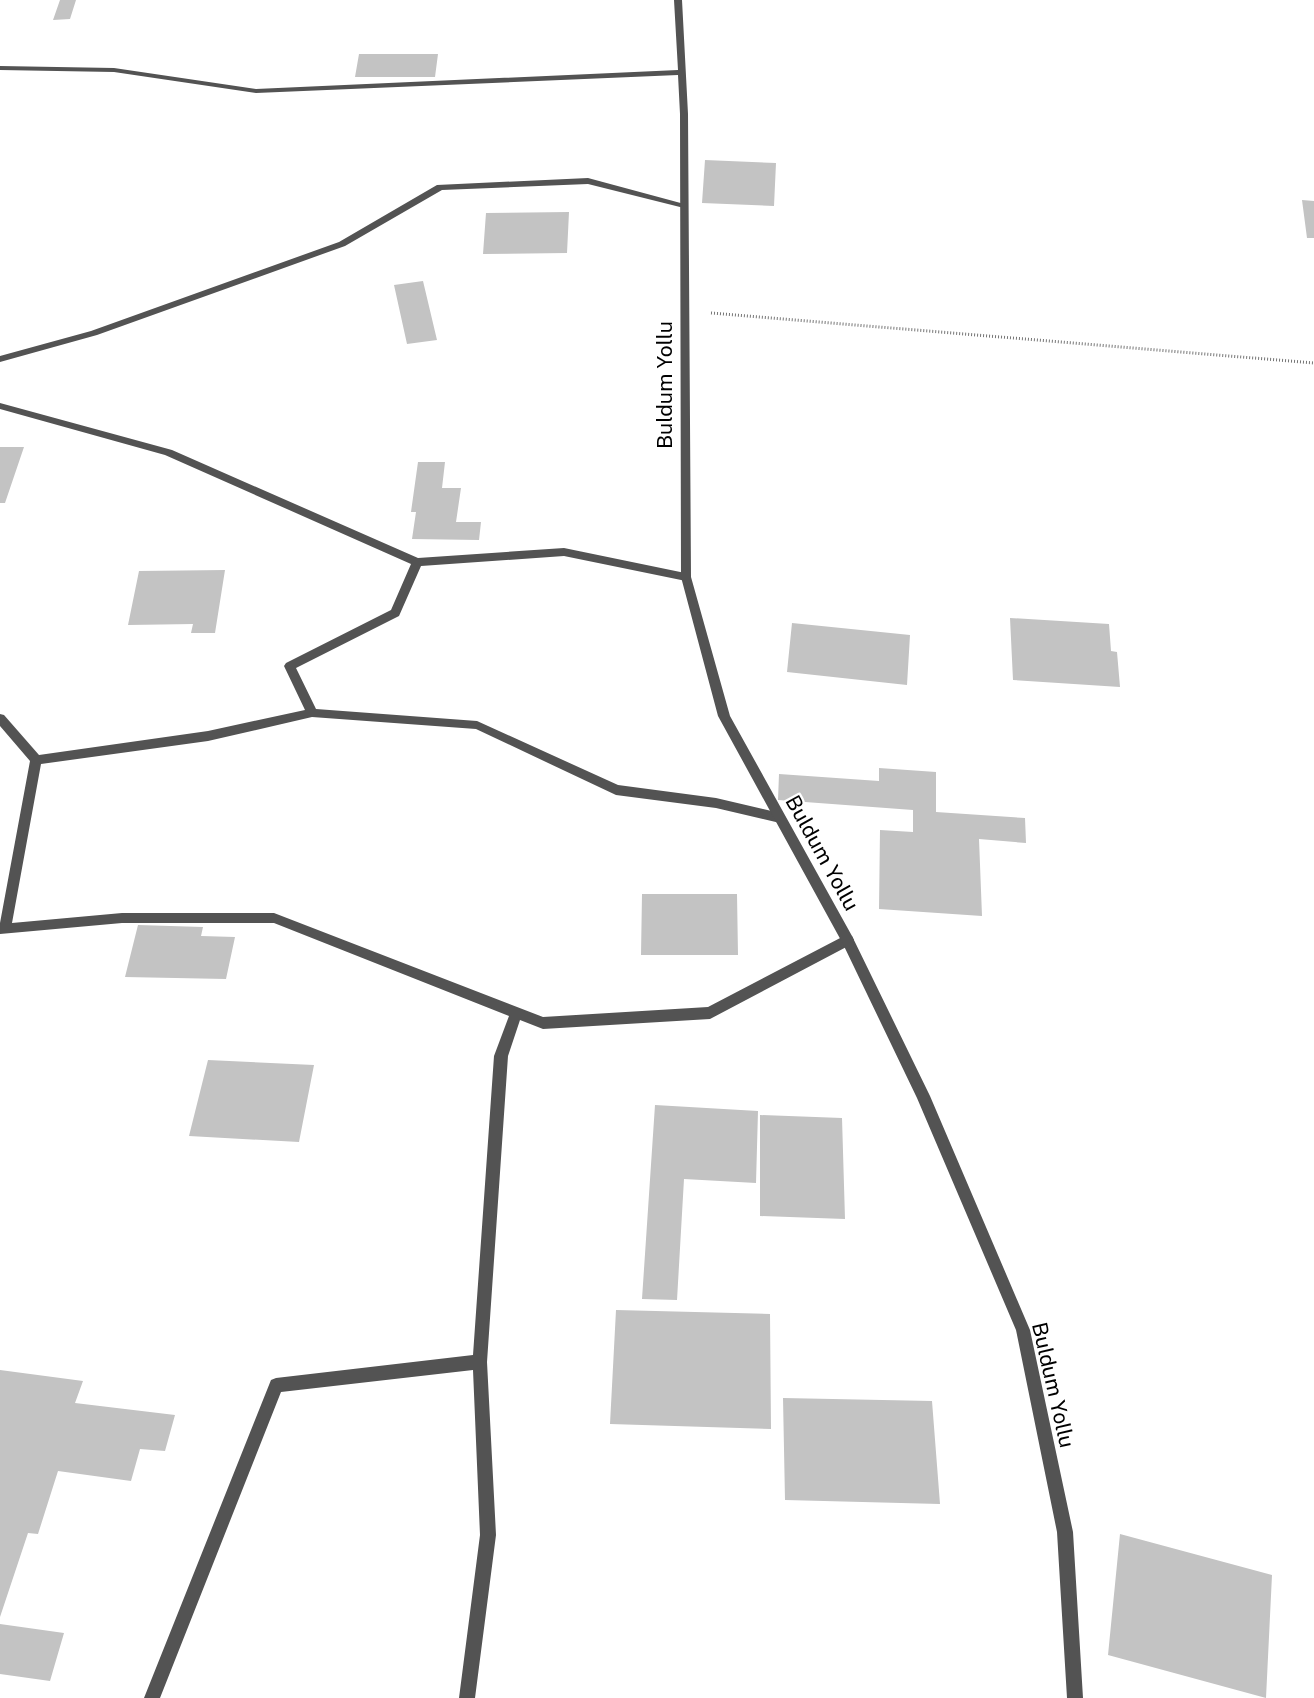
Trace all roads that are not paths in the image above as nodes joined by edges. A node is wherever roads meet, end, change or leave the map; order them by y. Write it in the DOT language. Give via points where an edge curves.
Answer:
graph roads {
  1 [pos="678,0"];
  2 [pos="0,68"];
  3 [pos="682,72"];
  4 [pos="684,205"];
  5 [pos="0,360"];
  6 [pos="0,406"];
  7 [pos="417,561"];
  8 [pos="686,577"];
  9 [pos="312,713"];
  10 [pos="0,718"];
  11 [pos="36,760"];
  12 [pos="780,818"];
  13 [pos="3,929"];
  14 [pos="848,940"];
  15 [pos="516,1014"];
  16 [pos="480,1362"];
  17 [pos="152,1698"];
  18 [pos="467,1698"];
  19 [pos="1075,1698"];
  1 -- 3 [label="street, Buldum Yollu"];
  2 -- 3 [label="street" via="114,70 256,91"];
  3 -- 4 [label="street, Buldum Yollu"];
  4 -- 5 [label="street" via="588,181 440,187 342,244 94,333"];
  4 -- 8 [label="street, Buldum Yollu"];
  6 -- 7 [label="street" via="168,452"];
  7 -- 8 [label="street" via="564,552"];
  7 -- 9 [label="street" via="394,613 290,666"];
  8 -- 12 [label="street, Buldum Yollu" via="724,716"];
  9 -- 11 [label="street" via="208,736"];
  9 -- 12 [label="street" via="477,725 616,790 716,803"];
  10 -- 11 [label="street"];
  11 -- 13 [label="street"];
  12 -- 14 [label="street, Buldum Yollu"];
  13 -- 15 [label="street" via="122,918 274,918"];
  14 -- 15 [label="street" via="710,1013 543,1023"];
  14 -- 19 [label="street, Buldum Yollu" via="923,1096 1023,1330 1065,1532"];
  15 -- 16 [label="street" via="501,1056"];
  16 -- 17 [label="street" via="276,1385"];
  16 -- 18 [label="street" via="489,1535"];
}
